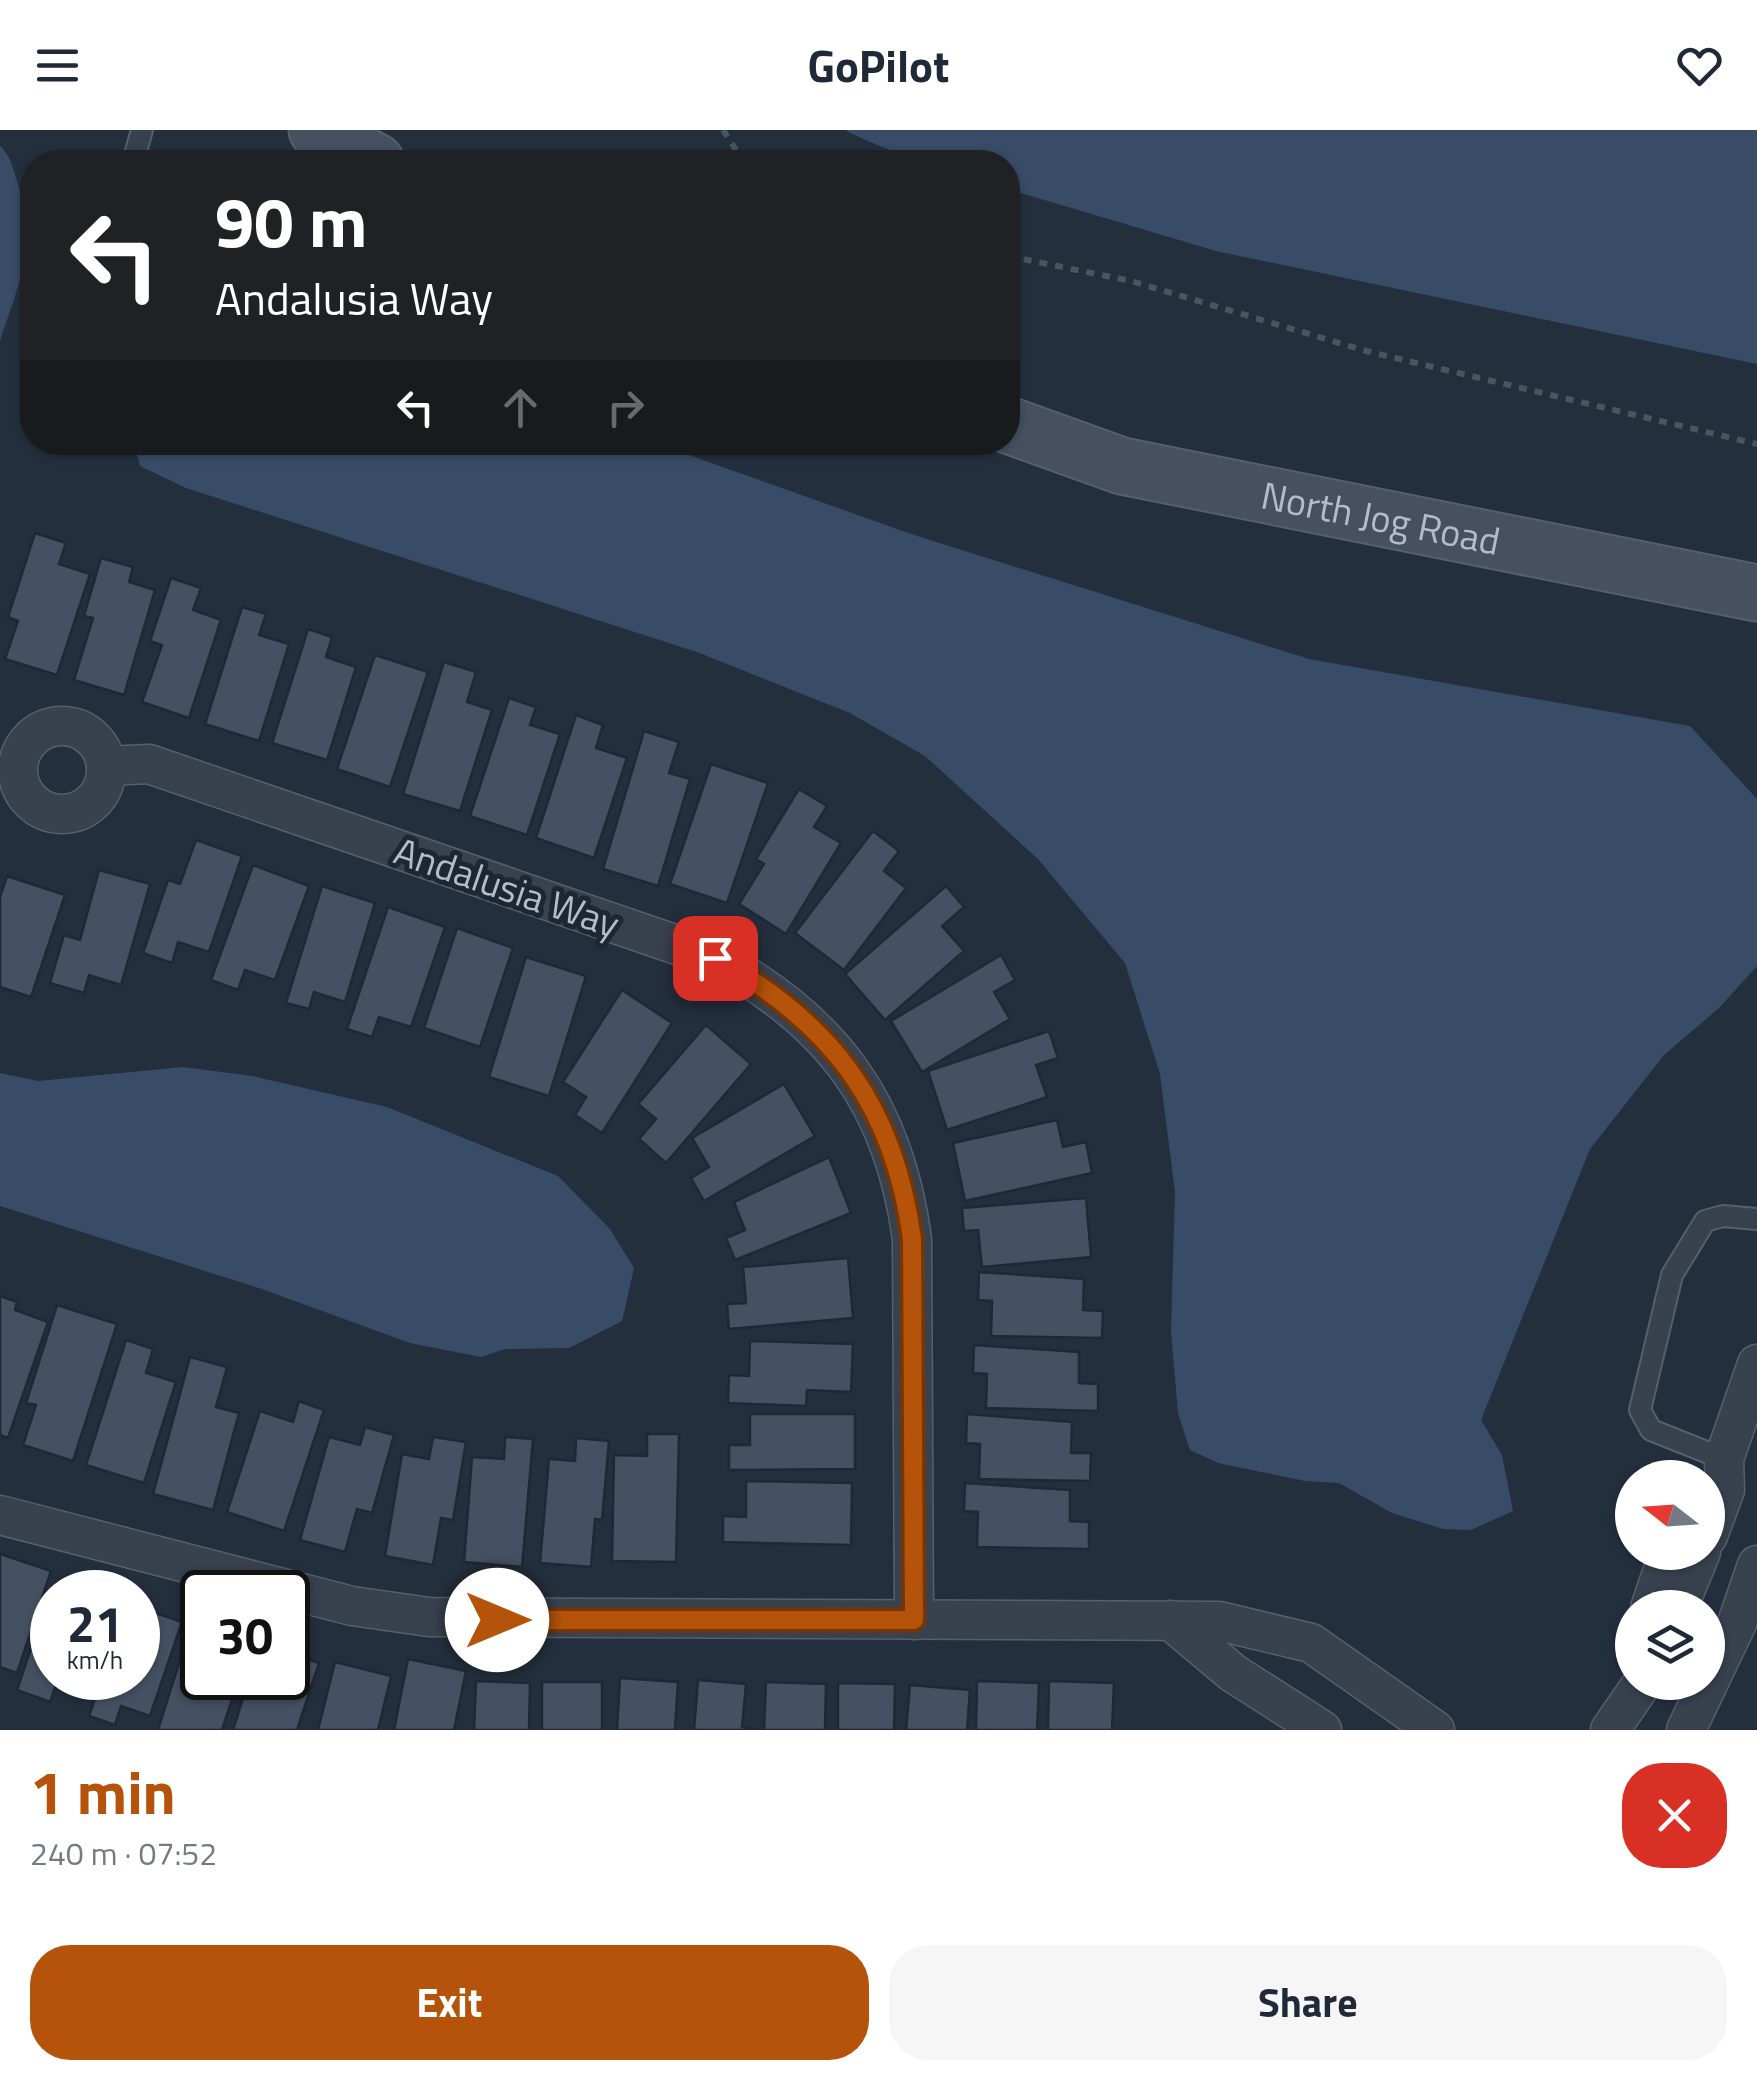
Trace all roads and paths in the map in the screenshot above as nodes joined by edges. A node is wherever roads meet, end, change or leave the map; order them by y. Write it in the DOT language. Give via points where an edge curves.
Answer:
graph roads {
  1 [pos="317,130"];
  2 [pos="354,150"];
  3 [pos="1020,258"];
  4 [pos="1020,429"];
  5 [pos="1757,444"];
  6 [pos="1757,592"];
  7 [pos="106,766"];
  8 [pos="1757,1219"];
  9 [pos="1757,1364"];
  10 [pos="1700,1460"];
  11 [pos="1716,1460"];
  12 [pos="0,1515"];
  13 [pos="1757,1565"];
  14 [pos="914,1620"];
  15 [pos="1170,1620"];
  16 [pos="1322,1730"];
  17 [pos="1436,1730"];
  18 [pos="1686,1730"];
  1 -- 2 [label="street"];
  3 -- 5 [label="path" via="1131,281 1366,351"];
  4 -- 6 [label="street, North Jog Road" via="1122,466"];
  7 -- 14 [label="street, Andalusia Way" via="149,764 715,958 762,984 815,1028 868,1096 906,1193 912,1239"];
  8 -- 10 [label="lane" via="1705,1221 1672,1275 1640,1410 1652,1430"];
  9 -- 11 [label="street"];
  12 -- 14 [label="street" via="352,1606 429,1618"];
  13 -- 18 [label="street"];
  14 -- 15 [label="street"];
  15 -- 16 [label="street" via="1233,1673"];
  15 -- 17 [label="street" via="1219,1621 1310,1643"];
}
